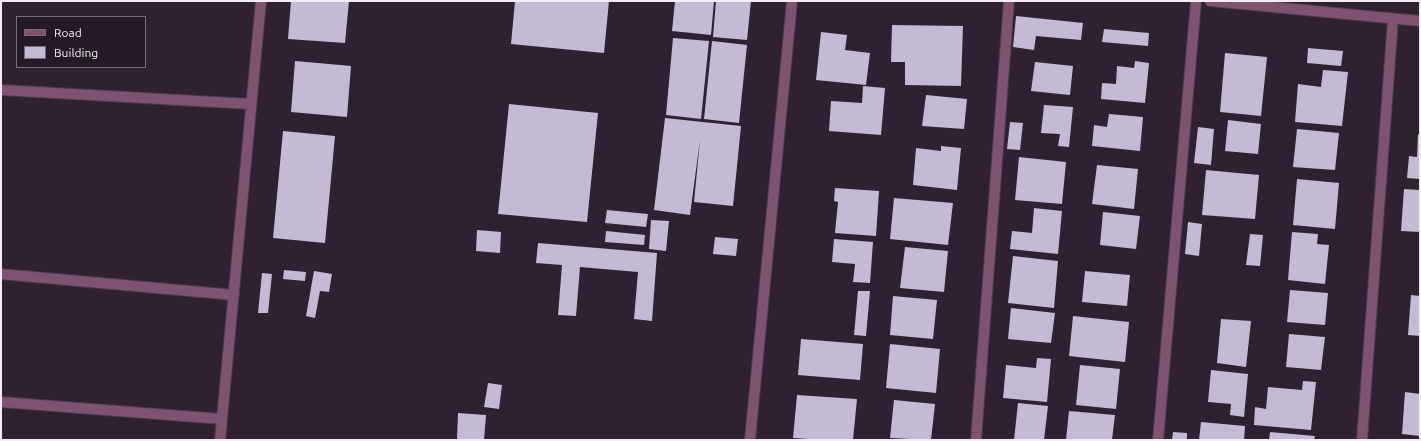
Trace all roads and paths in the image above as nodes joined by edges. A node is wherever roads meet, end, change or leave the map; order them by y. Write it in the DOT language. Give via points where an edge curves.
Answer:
graph roads {
  1 [pos="261,1"];
  2 [pos="792,1"];
  3 [pos="1010,1"];
  4 [pos="1196,1"];
  5 [pos="1210,1"];
  6 [pos="1393,19"];
  7 [pos="1420,21"];
  8 [pos="1,90"];
  9 [pos="252,104"];
  10 [pos="1,274"];
  11 [pos="234,295"];
  12 [pos="1,402"];
  13 [pos="222,419"];
  14 [pos="220,440"];
  15 [pos="750,440"];
  16 [pos="976,440"];
  17 [pos="1158,440"];
  18 [pos="1362,440"];
  1 -- 9 [label="street"];
  2 -- 15 [label="street"];
  3 -- 16 [label="street"];
  4 -- 17 [label="street"];
  5 -- 6 [label="street"];
  6 -- 7 [label="street"];
  6 -- 18 [label="street"];
  8 -- 9 [label="street"];
  9 -- 11 [label="street"];
  10 -- 11 [label="street"];
  11 -- 13 [label="street"];
  12 -- 13 [label="street"];
  13 -- 14 [label="street"];
}
